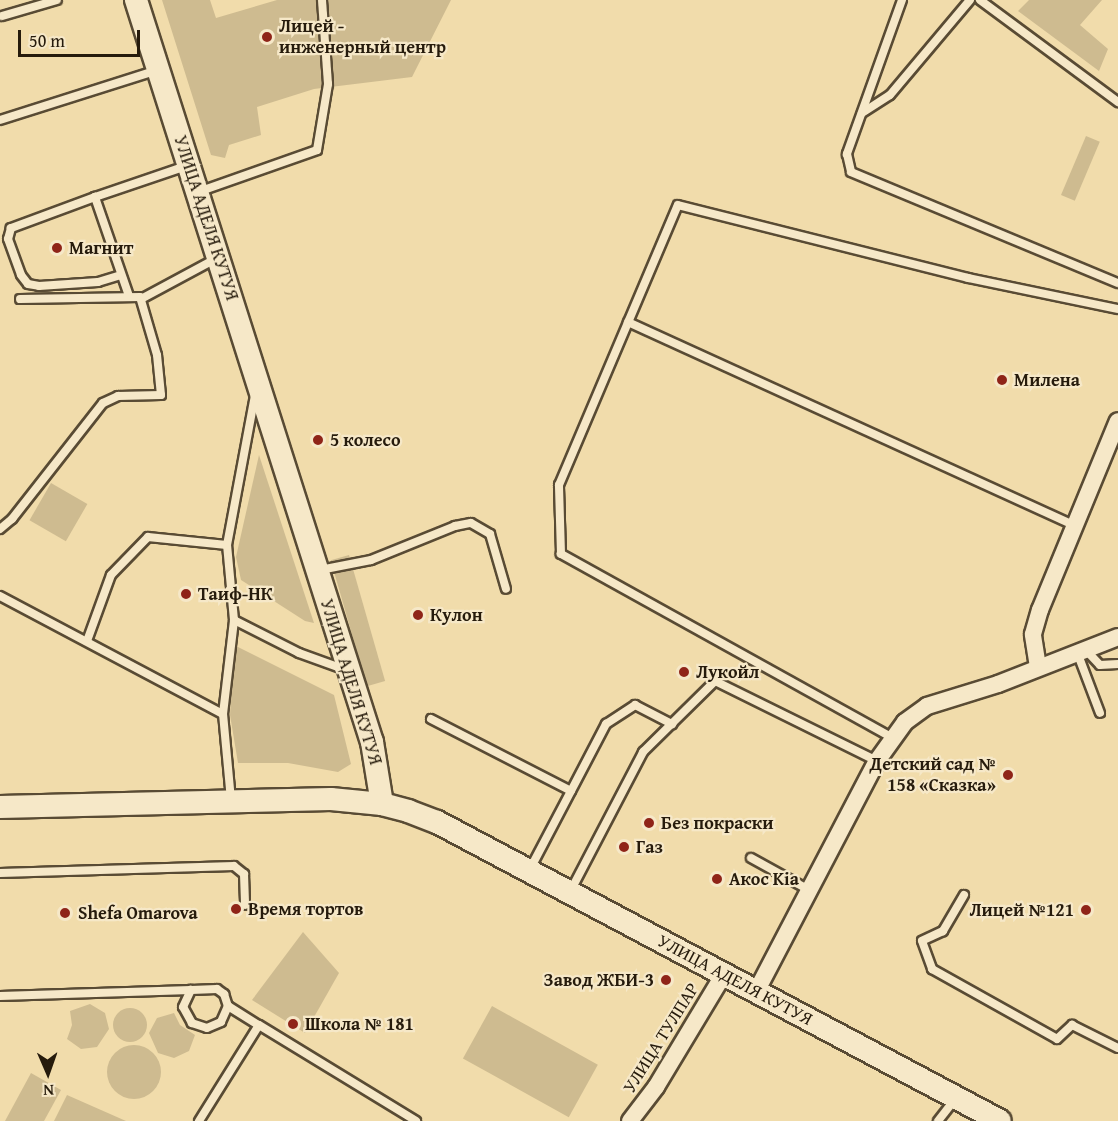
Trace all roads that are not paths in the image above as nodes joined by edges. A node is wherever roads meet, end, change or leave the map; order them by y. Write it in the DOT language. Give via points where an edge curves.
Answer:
graph roads {
  1 [pos="57,0"];
  2 [pos="136,0"];
  3 [pos="322,0"];
  4 [pos="902,0"];
  5 [pos="970,0"];
  6 [pos="980,0"];
  7 [pos="2,16"];
  8 [pos="159,70"];
  9 [pos="1118,102"];
  10 [pos="862,113"];
  11 [pos="0,120"];
  12 [pos="189,165"];
  13 [pos="198,192"];
  14 [pos="95,197"];
  15 [pos="218,258"];
  16 [pos="122,275"];
  17 [pos="1118,283"];
  18 [pos="129,296"];
  19 [pos="141,298"];
  20 [pos="20,299"];
  21 [pos="1118,309"];
  22 [pos="628,322"];
  23 [pos="258,378"];
  24 [pos="1118,421"];
  25 [pos="1074,525"];
  26 [pos="0,529"];
  27 [pos="226,545"];
  28 [pos="317,570"];
  29 [pos="506,589"];
  30 [pos="0,596"];
  31 [pos="234,620"];
  32 [pos="1118,637"];
  33 [pos="87,641"];
  34 [pos="1080,650"];
  35 [pos="1118,664"];
  36 [pos="1038,667"];
  37 [pos="346,670"];
  38 [pos="1100,713"];
  39 [pos="223,714"];
  40 [pos="431,719"];
  41 [pos="672,724"];
  42 [pos="893,738"];
  43 [pos="877,761"];
  44 [pos="570,791"];
  45 [pos="231,800"];
  46 [pos="382,804"];
  47 [pos="0,807"];
  48 [pos="751,858"];
  49 [pos="0,873"];
  50 [pos="529,873"];
  51 [pos="809,890"];
  52 [pos="570,893"];
  53 [pos="964,895"];
  54 [pos="245,905"];
  55 [pos="724,974"];
  56 [pos="190,990"];
  57 [pos="756,992"];
  58 [pos="0,996"];
  59 [pos="228,1005"];
  60 [pos="259,1025"];
  61 [pos="1118,1048"];
  62 [pos="956,1098"];
  63 [pos="199,1121"];
  64 [pos="416,1121"];
  65 [pos="630,1121"];
  66 [pos="938,1121"];
  67 [pos="1000,1121"];
  1 -- 7 [label="lane"];
  2 -- 8 [label="main road, УЛИЦА АДЕЛЯ КУТУЯ"];
  3 -- 13 [label="lane" via="328,84 317,150"];
  4 -- 10 [label="lane"];
  5 -- 10 [label="lane" via="890,95"];
  6 -- 9 [label="lane"];
  8 -- 11 [label="lane"];
  8 -- 12 [label="main road, УЛИЦА АДЕЛЯ КУТУЯ"];
  10 -- 17 [label="lane" via="846,160 858,177"];
  12 -- 13 [label="main road, УЛИЦА АДЕЛЯ КУТУЯ"];
  12 -- 14 [label="lane"];
  13 -- 15 [label="main road, УЛИЦА АДЕЛЯ КУТУЯ"];
  14 -- 16 [label="lane"];
  14 -- 16 [label="lane" via="11,228 8,239 21,276 28,284 98,282"];
  15 -- 19 [label="lane"];
  15 -- 23 [label="main road, УЛИЦА АДЕЛЯ КУТУЯ"];
  16 -- 18 [label="lane"];
  18 -- 19 [label="lane"];
  18 -- 20 [label="lane"];
  19 -- 26 [label="lane" via="158,355 161,395 118,396 103,403"];
  21 -- 22 [label="lane" via="968,278 678,204"];
  22 -- 25 [label="lane"];
  22 -- 42 [label="lane" via="559,485 561,554"];
  23 -- 27 [label="lane"];
  23 -- 28 [label="main road, УЛИЦА АДЕЛЯ КУТУЯ"];
  24 -- 25 [label="street"];
  25 -- 36 [label="street" via="1046,590 1033,634"];
  27 -- 31 [label="lane"];
  27 -- 33 [label="lane" via="148,537 111,575"];
  28 -- 29 [label="lane" via="371,560 455,526 471,524 490,534"];
  28 -- 37 [label="main road, УЛИЦА АДЕЛЯ КУТУЯ"];
  30 -- 33 [label="lane"];
  31 -- 37 [label="lane" via="298,653"];
  31 -- 39 [label="lane"];
  32 -- 34 [label="street"];
  33 -- 39 [label="lane"];
  34 -- 35 [label="lane" via="1100,665"];
  34 -- 36 [label="street"];
  34 -- 38 [label="lane"];
  36 -- 42 [label="street" via="927,706 905,722"];
  37 -- 46 [label="main road, УЛИЦА АДЕЛЯ КУТУЯ" via="372,742"];
  39 -- 45 [label="lane"];
  40 -- 44 [label="lane"];
  41 -- 43 [label="lane" via="715,681"];
  41 -- 44 [label="lane" via="635,705 606,724"];
  41 -- 52 [label="lane" via="643,752"];
  42 -- 43 [label="street"];
  43 -- 51 [label="street"];
  44 -- 50 [label="lane"];
  45 -- 46 [label="main road" via="331,799"];
  45 -- 47 [label="main road"];
  46 -- 50 [label="main road, УЛИЦА АДЕЛЯ КУТУЯ" via="437,822"];
  48 -- 51 [label="lane"];
  49 -- 54 [label="lane" via="234,866 244,874"];
  50 -- 52 [label="main road, УЛИЦА АДЕЛЯ КУТУЯ"];
  51 -- 57 [label="street"];
  52 -- 55 [label="main road, УЛИЦА АДЕЛЯ КУТУЯ"];
  53 -- 61 [label="lane" via="943,931 922,941 932,969 1057,1039 1072,1025"];
  55 -- 57 [label="main road, УЛИЦА АДЕЛЯ КУТУЯ"];
  55 -- 65 [label="street, УЛИЦА ТУЛПАР" via="656,1087"];
  56 -- 58 [label="lane"];
  56 -- 59 [label="lane" via="220,991"];
  56 -- 59 [label="lane" via="184,1000 184,1013 197,1027 216,1026 225,1018"];
  57 -- 62 [label="main road, УЛИЦА АДЕЛЯ КУТУЯ"];
  59 -- 60 [label="lane"];
  60 -- 63 [label="lane"];
  60 -- 64 [label="lane"];
  62 -- 66 [label="lane"];
  62 -- 67 [label="main road, УЛИЦА АДЕЛЯ КУТУЯ"];
}
